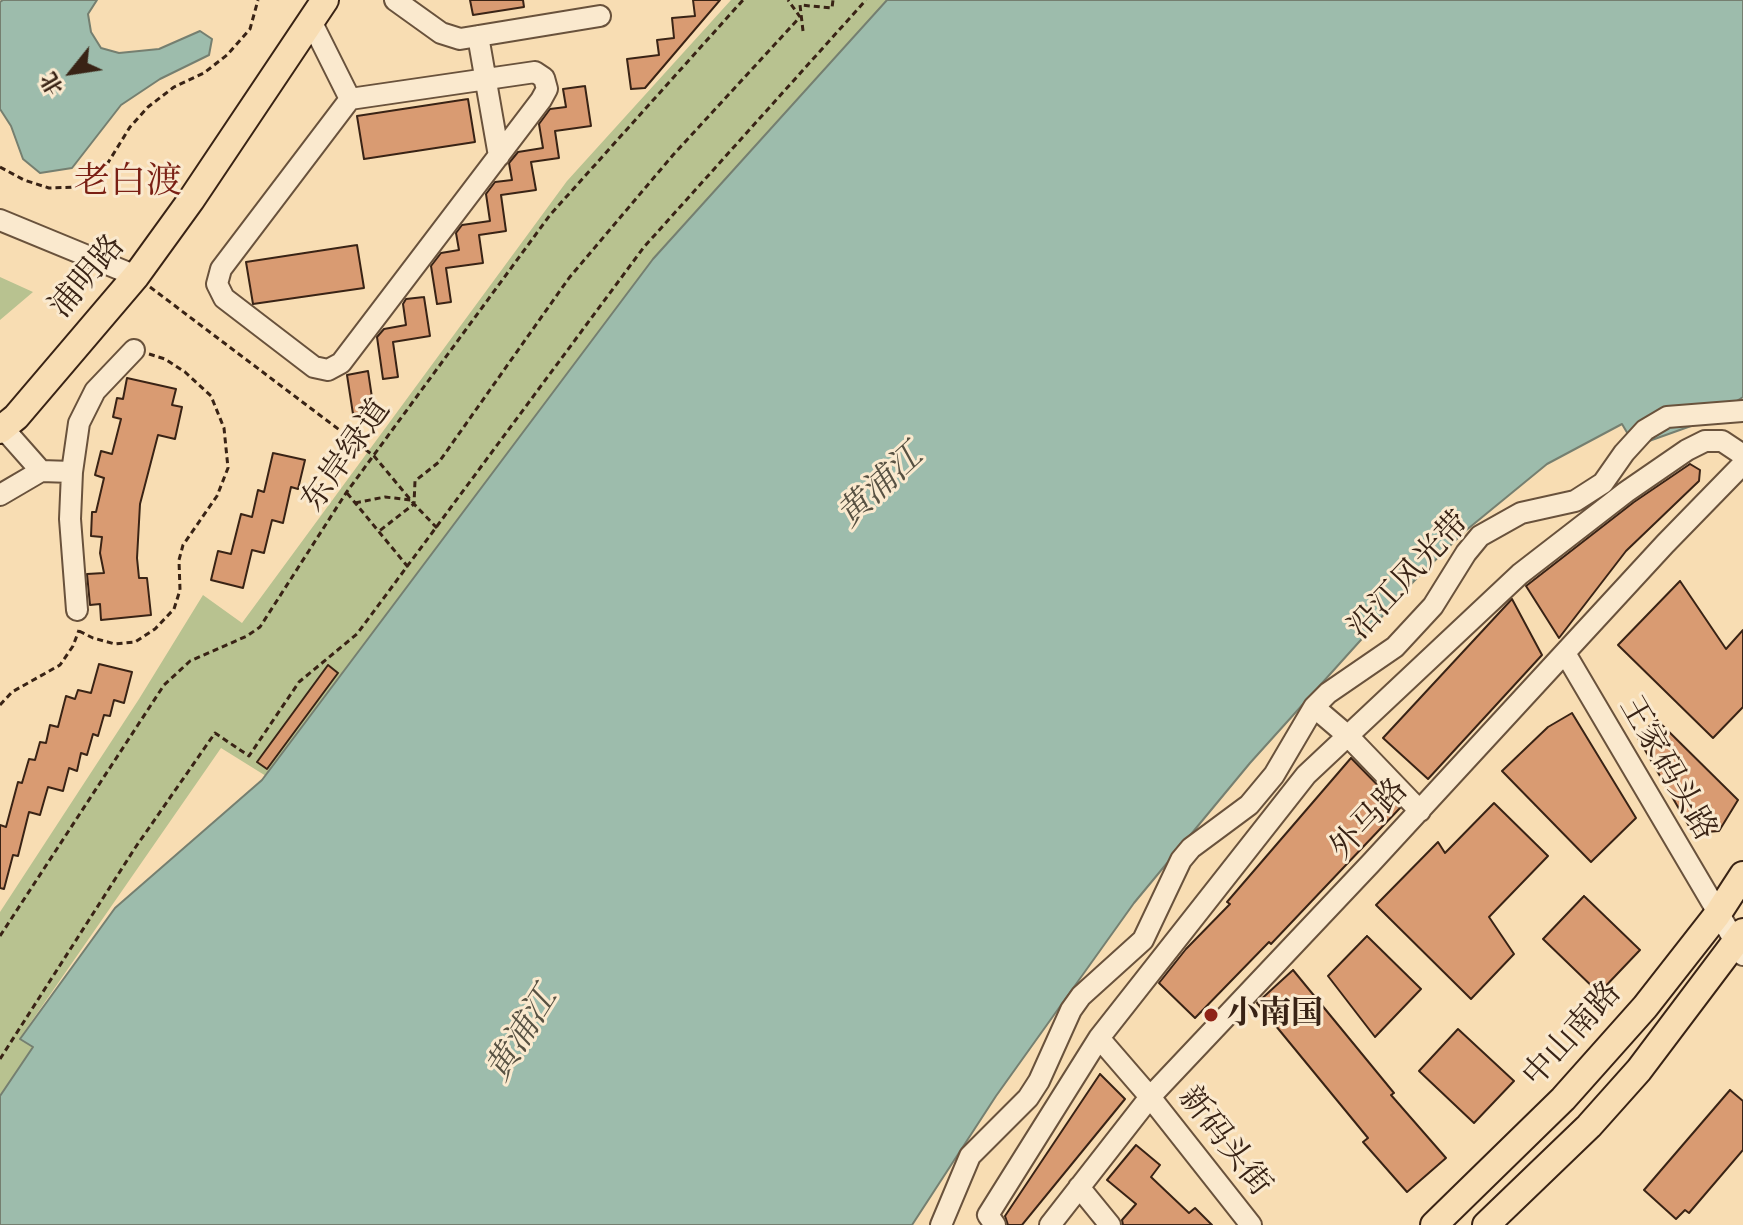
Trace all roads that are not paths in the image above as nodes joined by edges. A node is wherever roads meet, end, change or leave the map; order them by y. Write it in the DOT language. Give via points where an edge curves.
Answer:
graph roads {
  1 [pos="404,3"];
  2 [pos="318,11"];
  3 [pos="600,16"];
  4 [pos="478,36"];
  5 [pos="485,79"];
  6 [pos="350,99"];
  7 [pos="499,156"];
  8 [pos="0,220"];
  9 [pos="136,276"];
  10 [pos="134,350"];
  11 [pos="1743,411"];
  12 [pos="1,429"];
  13 [pos="1743,455"];
  14 [pos="1743,464"];
  15 [pos="41,471"];
  16 [pos="72,472"];
  17 [pos="0,495"];
  18 [pos="77,610"];
  19 [pos="1565,653"];
  20 [pos="1314,707"];
  21 [pos="1348,736"];
  22 [pos="1420,811"];
  23 [pos="1743,875"];
  24 [pos="1717,915"];
  25 [pos="1741,944"];
  26 [pos="1099,1038"];
  27 [pos="1150,1097"];
  28 [pos="1079,1187"];
  29 [pos="1239,1220"];
  30 [pos="941,1225"];
  31 [pos="995,1225"];
  32 [pos="1050,1225"];
  33 [pos="1110,1225"];
  34 [pos="1434,1225"];
  35 [pos="1486,1225"];
  1 -- 4 [label="street" via="441,33 460,39"];
  2 -- 6 [label="street"];
  2 -- 9 [label="main road, 浦明路"];
  3 -- 4 [label="street"];
  4 -- 5 [label="street"];
  5 -- 6 [label="street"];
  5 -- 7 [label="street"];
  5 -- 7 [label="street" via="535,72 547,89"];
  6 -- 7 [label="street" via="221,269 217,284 224,298 314,367 328,370 341,363"];
  8 -- 9 [label="street"];
  9 -- 12 [label="main road, 浦明路"];
  10 -- 16 [label="street" via="95,391 79,423"];
  11 -- 20 [label="street, 沿江风光带" via="1667,417 1645,430 1603,483 1575,501 1521,513 1480,536 1433,606 1395,647"];
  12 -- 15 [label="street"];
  13 -- 21 [label="street" via="1722,441 1705,441 1626,492 1520,574"];
  14 -- 19 [label="street, 外马路"];
  15 -- 16 [label="street"];
  15 -- 17 [label="street"];
  16 -- 18 [label="street"];
  19 -- 22 [label="street, 外马路"];
  19 -- 24 [label="street, 王家码头路"];
  20 -- 21 [label="street"];
  20 -- 30 [label="street, 沿江风光带" via="1274,775 1249,805 1181,860 1143,940 1081,996 1028,1098 970,1156"];
  21 -- 22 [label="street"];
  21 -- 26 [label="street" via="1306,775"];
  22 -- 27 [label="street, 外马路"];
  23 -- 24 [label="main road, 中山南路"];
  24 -- 25 [label="street, 王家码头路"];
  24 -- 34 [label="main road, 中山南路" via="1563,1099"];
  25 -- 35 [label="main road" via="1589,1126"];
  26 -- 27 [label="street, 新码头街"];
  26 -- 31 [label="street" via="988,1215"];
  27 -- 28 [label="street, 外马路"];
  27 -- 29 [label="street, 新码头街"];
  28 -- 32 [label="street, 外马路"];
  28 -- 33 [label="street"];
}
